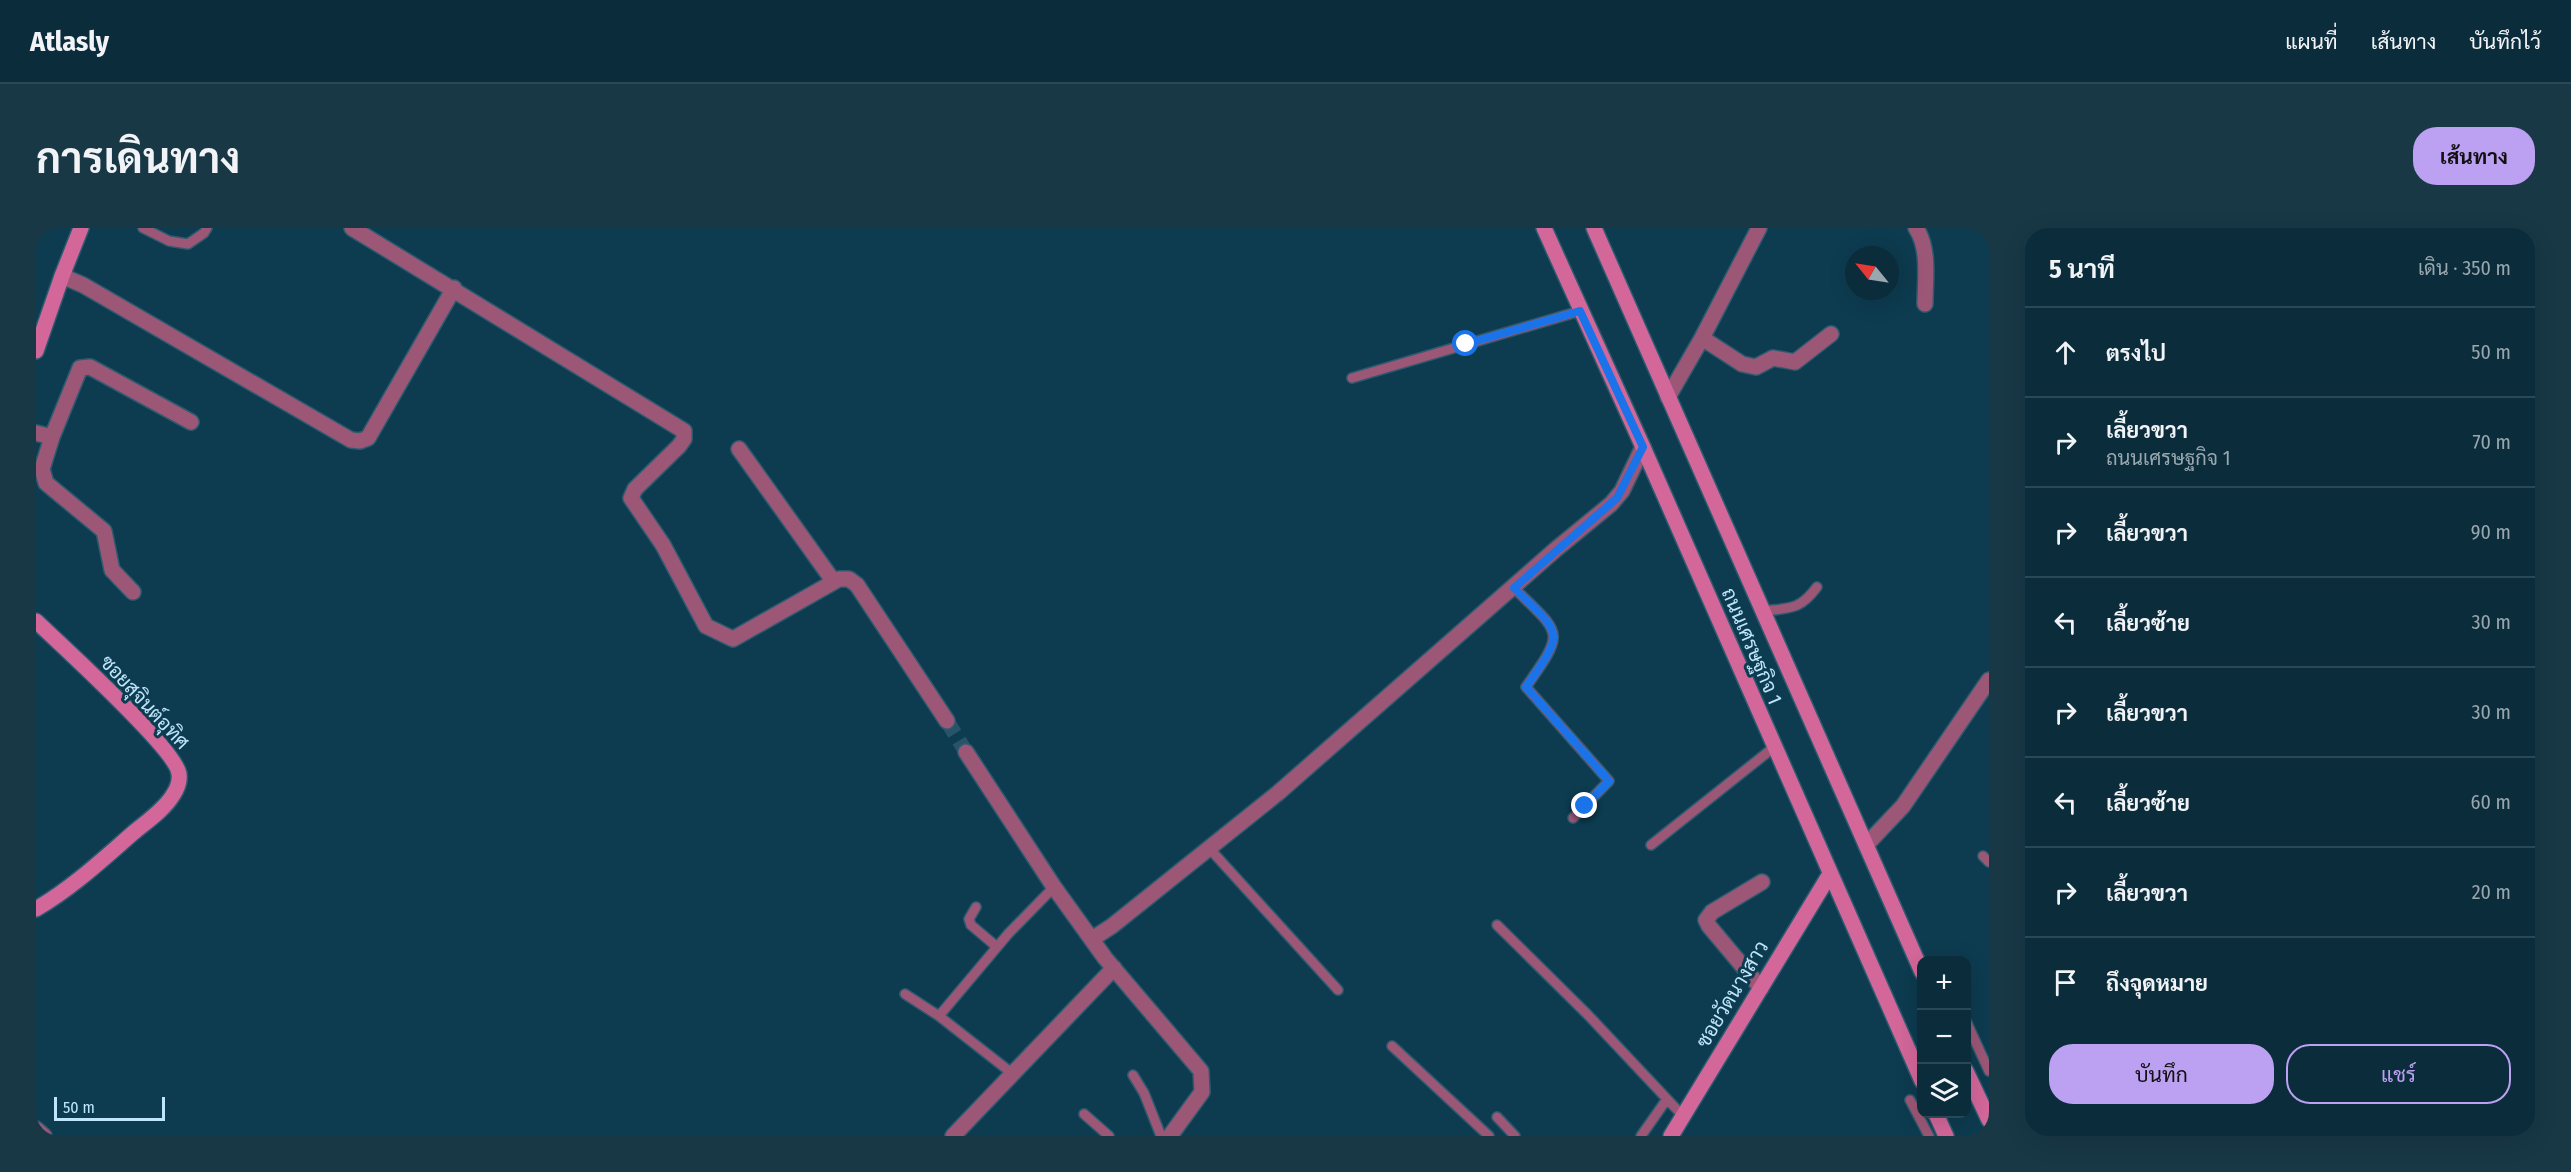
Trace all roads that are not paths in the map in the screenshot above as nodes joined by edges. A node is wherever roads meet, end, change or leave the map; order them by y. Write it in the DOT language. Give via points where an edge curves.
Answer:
graph roads {
  1 [pos="81,228"];
  2 [pos="143,228"];
  3 [pos="207,228"];
  4 [pos="352,228"];
  5 [pos="1544,228"];
  6 [pos="1594,228"];
  7 [pos="1759,228"];
  8 [pos="1916,228"];
  9 [pos="72,281"];
  10 [pos="454,288"];
  11 [pos="1925,304"];
  12 [pos="1580,311"];
  13 [pos="1831,334"];
  14 [pos="1702,338"];
  15 [pos="36,351"];
  16 [pos="1352,378"];
  17 [pos="1668,397"];
  18 [pos="191,422"];
  19 [pos="42,434"];
  20 [pos="1643,447"];
  21 [pos="740,449"];
  22 [pos="834,582"];
  23 [pos="1816,587"];
  24 [pos="1514,588"];
  25 [pos="133,592"];
  26 [pos="1763,611"];
  27 [pos="36,621"];
  28 [pos="1989,680"];
  29 [pos="947,721"];
  30 [pos="1773,748"];
  31 [pos="966,752"];
  32 [pos="1573,818"];
  33 [pos="1651,845"];
  34 [pos="1866,845"];
  35 [pos="1209,848"];
  36 [pos="1830,874"];
  37 [pos="1762,882"];
  38 [pos="1054,887"];
  39 [pos="976,907"];
  40 [pos="36,909"];
  41 [pos="1497,925"];
  42 [pos="1092,939"];
  43 [pos="997,947"];
  44 [pos="1917,961"];
  45 [pos="1114,968"];
  46 [pos="1761,988"];
  47 [pos="1338,990"];
  48 [pos="905,994"];
  49 [pos="939,1016"];
  50 [pos="1971,1031"];
  51 [pos="1392,1046"];
  52 [pos="1917,1070"];
  53 [pos="1989,1071"];
  54 [pos="1012,1074"];
  55 [pos="1133,1075"];
  56 [pos="1971,1085"];
  57 [pos="1667,1099"];
  58 [pos="1910,1100"];
  59 [pos="1084,1114"];
  60 [pos="1683,1116"];
  61 [pos="1497,1117"];
  62 [pos="1938,1118"];
  63 [pos="1989,1120"];
  64 [pos="36,1129"];
  65 [pos="44,1136"];
  66 [pos="953,1136"];
  67 [pos="1109,1136"];
  68 [pos="1161,1136"];
  69 [pos="1170,1136"];
  70 [pos="1489,1136"];
  71 [pos="1515,1136"];
  72 [pos="1641,1136"];
  73 [pos="1671,1136"];
  74 [pos="1929,1136"];
  75 [pos="1946,1136"];
  1 -- 9 [label="main road"];
  2 -- 3 [label="lane" via="169,242 188,244"];
  4 -- 10 [label="street"];
  5 -- 12 [label="main road, ถนนเศรษฐกิจ 1"];
  6 -- 17 [label="main road, ถนนเศรษฐกิจ 1"];
  7 -- 14 [label="street"];
  8 -- 11 [label="street" via="1924,248"];
  9 -- 10 [label="street" via="351,440 360,441 368,438"];
  9 -- 15 [label="main road"];
  10 -- 22 [label="street" via="684,431 679,446 630,498 663,545 706,626 733,639"];
  12 -- 16 [label="lane"];
  12 -- 20 [label="main road, ถนนเศรษฐกิจ 1"];
  13 -- 14 [label="street" via="1795,362 1773,358 1756,367 1742,364"];
  14 -- 17 [label="street"];
  17 -- 26 [label="main road, ถนนเศรษฐกิจ 1"];
  18 -- 19 [label="street" via="90,367 80,368"];
  19 -- 25 [label="street" via="46,483 104,531 112,570"];
  20 -- 24 [label="street" via="1617,498"];
  20 -- 30 [label="main road, ถนนเศรษฐกิจ 1"];
  21 -- 22 [label="street"];
  22 -- 29 [label="street" via="849,579 857,585"];
  23 -- 26 [label="lane" via="1800,606"];
  24 -- 32 [label="lane" via="1551,624 1554,636 1552,650 1526,687 1609,781"];
  24 -- 35 [label="street"];
  26 -- 34 [label="main road, ถนนเศรษฐกิจ 1"];
  27 -- 40 [label="main road, ซอยสุจินต์อุทิศ" via="119,699 172,757 179,772 172,798 78,879"];
  28 -- 34 [label="street" via="1903,806"];
  30 -- 33 [label="lane"];
  30 -- 36 [label="main road, ถนนเศรษฐกิจ 1"];
  31 -- 38 [label="street"];
  34 -- 44 [label="main road, ถนนเศรษฐกิจ 1"];
  35 -- 42 [label="street"];
  35 -- 47 [label="lane"];
  36 -- 46 [label="main road, ซอยวัดนางสาว"];
  36 -- 52 [label="main road, ถนนเศรษฐกิจ 1"];
  37 -- 46 [label="street" via="1712,912 1706,920"];
  38 -- 42 [label="street"];
  38 -- 43 [label="lane"];
  39 -- 43 [label="lane" via="969,919 971,925"];
  41 -- 57 [label="lane"];
  42 -- 45 [label="street"];
  43 -- 49 [label="lane"];
  45 -- 54 [label="street"];
  45 -- 69 [label="street" via="1201,1071 1202,1092"];
  46 -- 60 [label="main road, ซอยวัดนางสาว"];
  48 -- 49 [label="lane"];
  49 -- 54 [label="lane"];
  50 -- 53 [label="lane"];
  51 -- 70 [label="lane"];
  54 -- 66 [label="street"];
  55 -- 68 [label="lane"];
  56 -- 63 [label="main road"];
  57 -- 60 [label="lane"];
  57 -- 72 [label="lane"];
  58 -- 74 [label="lane"];
  59 -- 67 [label="lane"];
  60 -- 73 [label="main road, ซอยวัดนางสาว"];
  61 -- 71 [label="lane"];
  62 -- 75 [label="main road"];
  64 -- 65 [label="street"];
}
